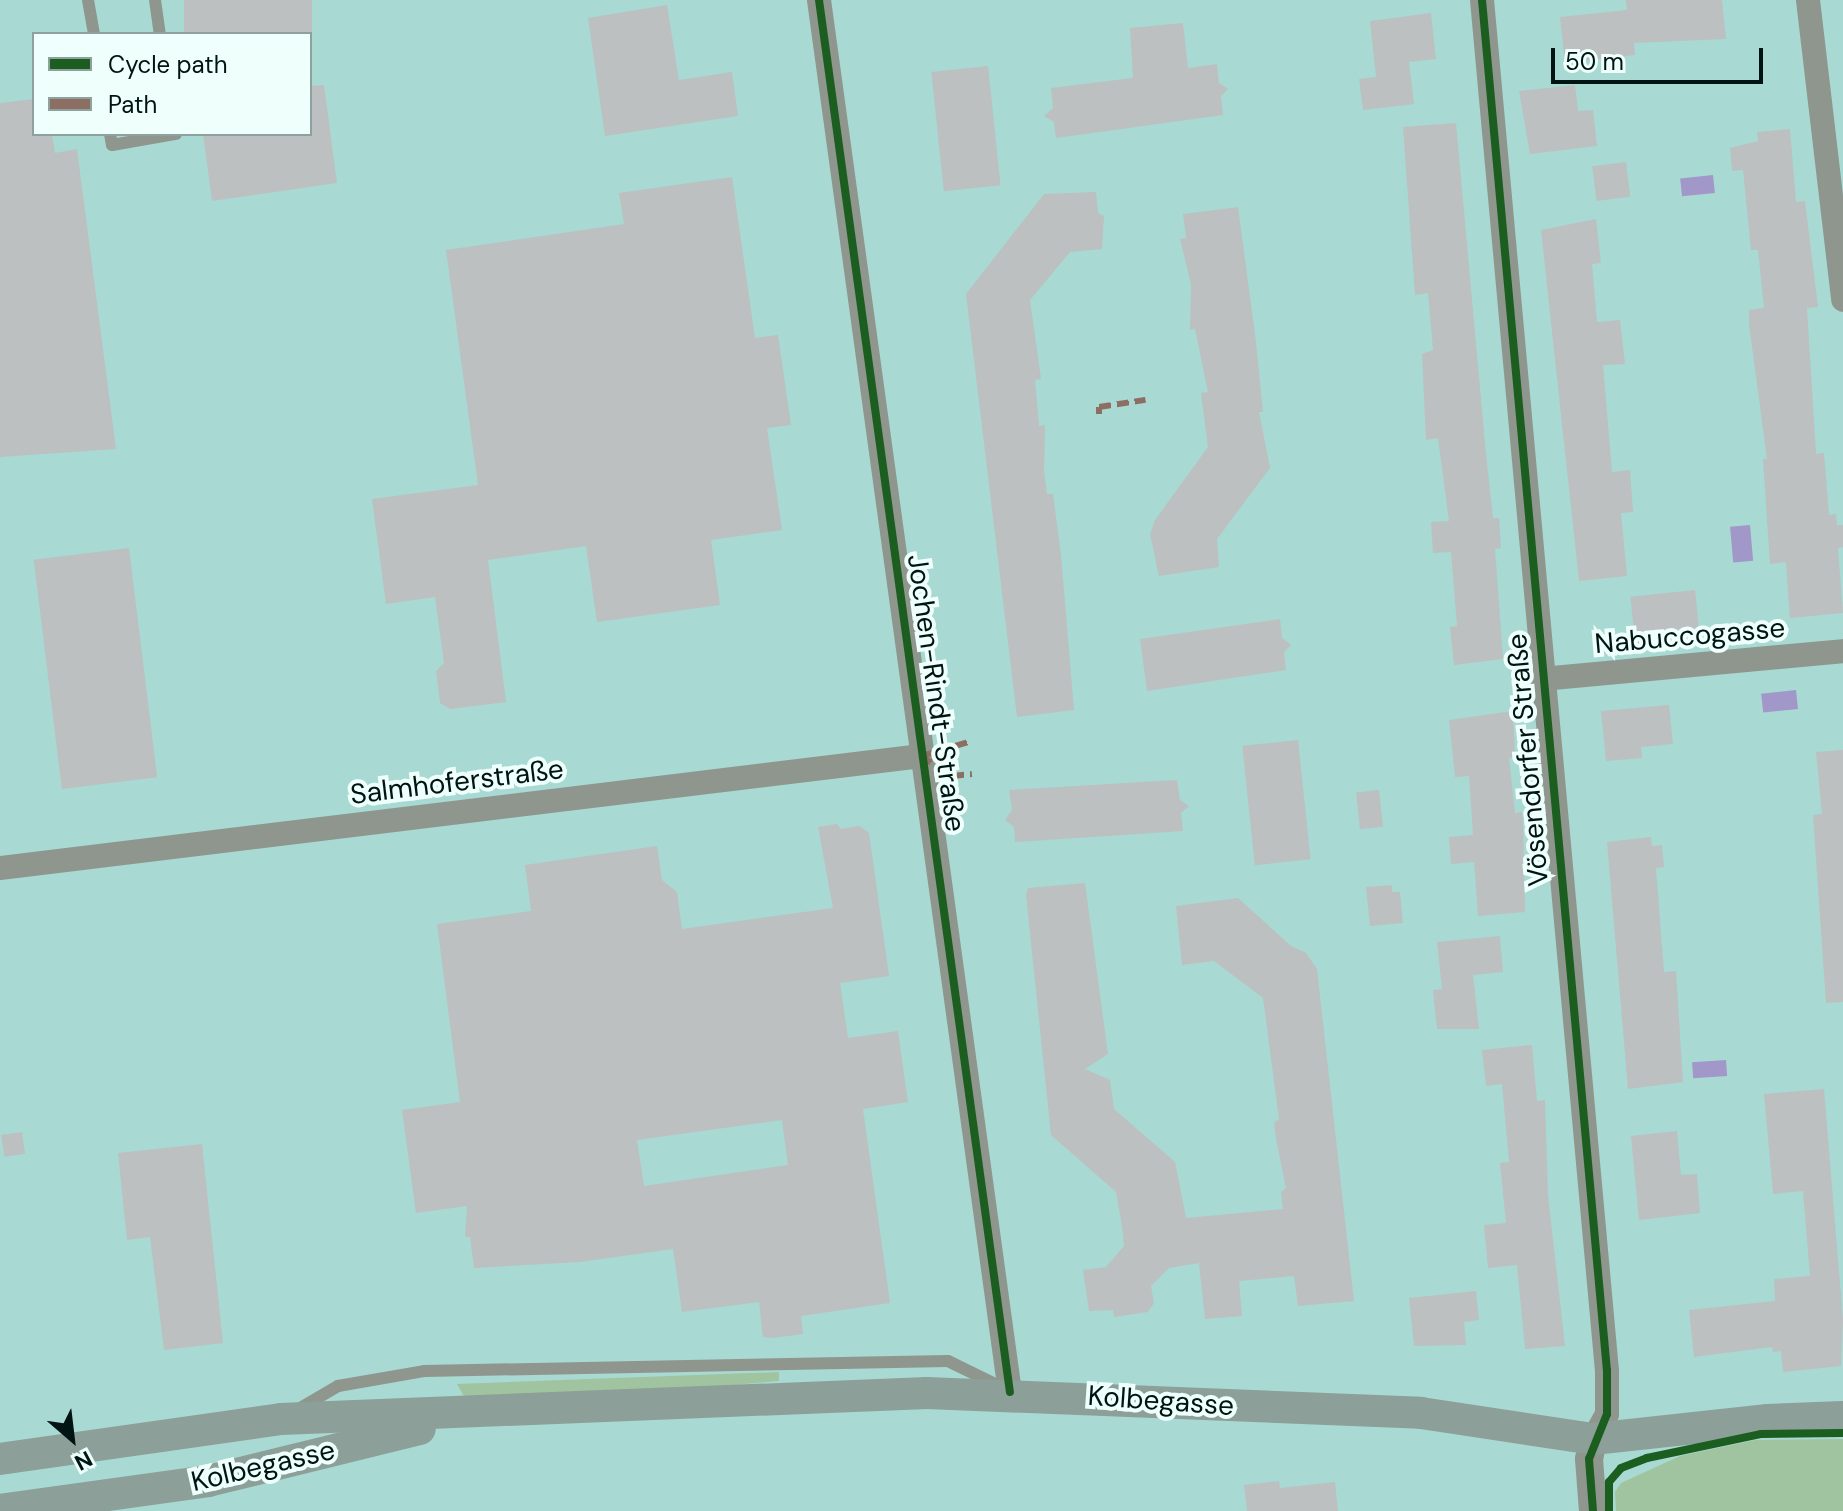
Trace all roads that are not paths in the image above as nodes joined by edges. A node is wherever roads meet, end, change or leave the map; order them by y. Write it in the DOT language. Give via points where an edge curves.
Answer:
graph roads {
  1 [pos="88,0"];
  2 [pos="155,0"];
  3 [pos="819,0"];
  4 [pos="1482,0"];
  5 [pos="1808,0"];
  6 [pos="94,32"];
  7 [pos="160,32"];
  8 [pos="110,136"];
  9 [pos="164,136"];
  10 [pos="1843,300"];
  11 [pos="1843,651"];
  12 [pos="1542,679"];
  13 [pos="921,756"];
  14 [pos="0,868"];
  15 [pos="1010,1392"];
  16 [pos="477,1415"];
  17 [pos="1843,1417"];
  18 [pos="281,1419"];
  19 [pos="1593,1439"];
  20 [pos="0,1459"];
  21 [pos="0,1510"];
  22 [pos="1593,1511"];
  1 -- 6 [label="lane"];
  2 -- 7 [label="lane"];
  3 -- 13 [label="street, Jochen-Rindt-Straße"];
  4 -- 12 [label="street, Vösendorfer Straße"];
  5 -- 10 [label="street"];
  8 -- 9 [label="lane" via="112,145"];
  11 -- 12 [label="street, Nabuccogasse"];
  12 -- 19 [label="street, Vösendorfer Straße" via="1607,1371 1607,1414"];
  13 -- 14 [label="street, Salmhoferstraße"];
  13 -- 15 [label="street, Jochen-Rindt-Straße"];
  15 -- 16 [label="main road, Kolbegasse"];
  15 -- 18 [label="lane" via="948,1361 424,1371 338,1386"];
  15 -- 19 [label="main road, Kolbegasse" via="1421,1413"];
  16 -- 18 [label="main road, Kolbegasse"];
  16 -- 21 [label="main road, Kolbegasse" via="208,1481"];
  17 -- 19 [label="main road, Kolbegasse"];
  18 -- 20 [label="main road, Kolbegasse"];
  19 -- 22 [label="street, Vösendorfer Straße"];
}
